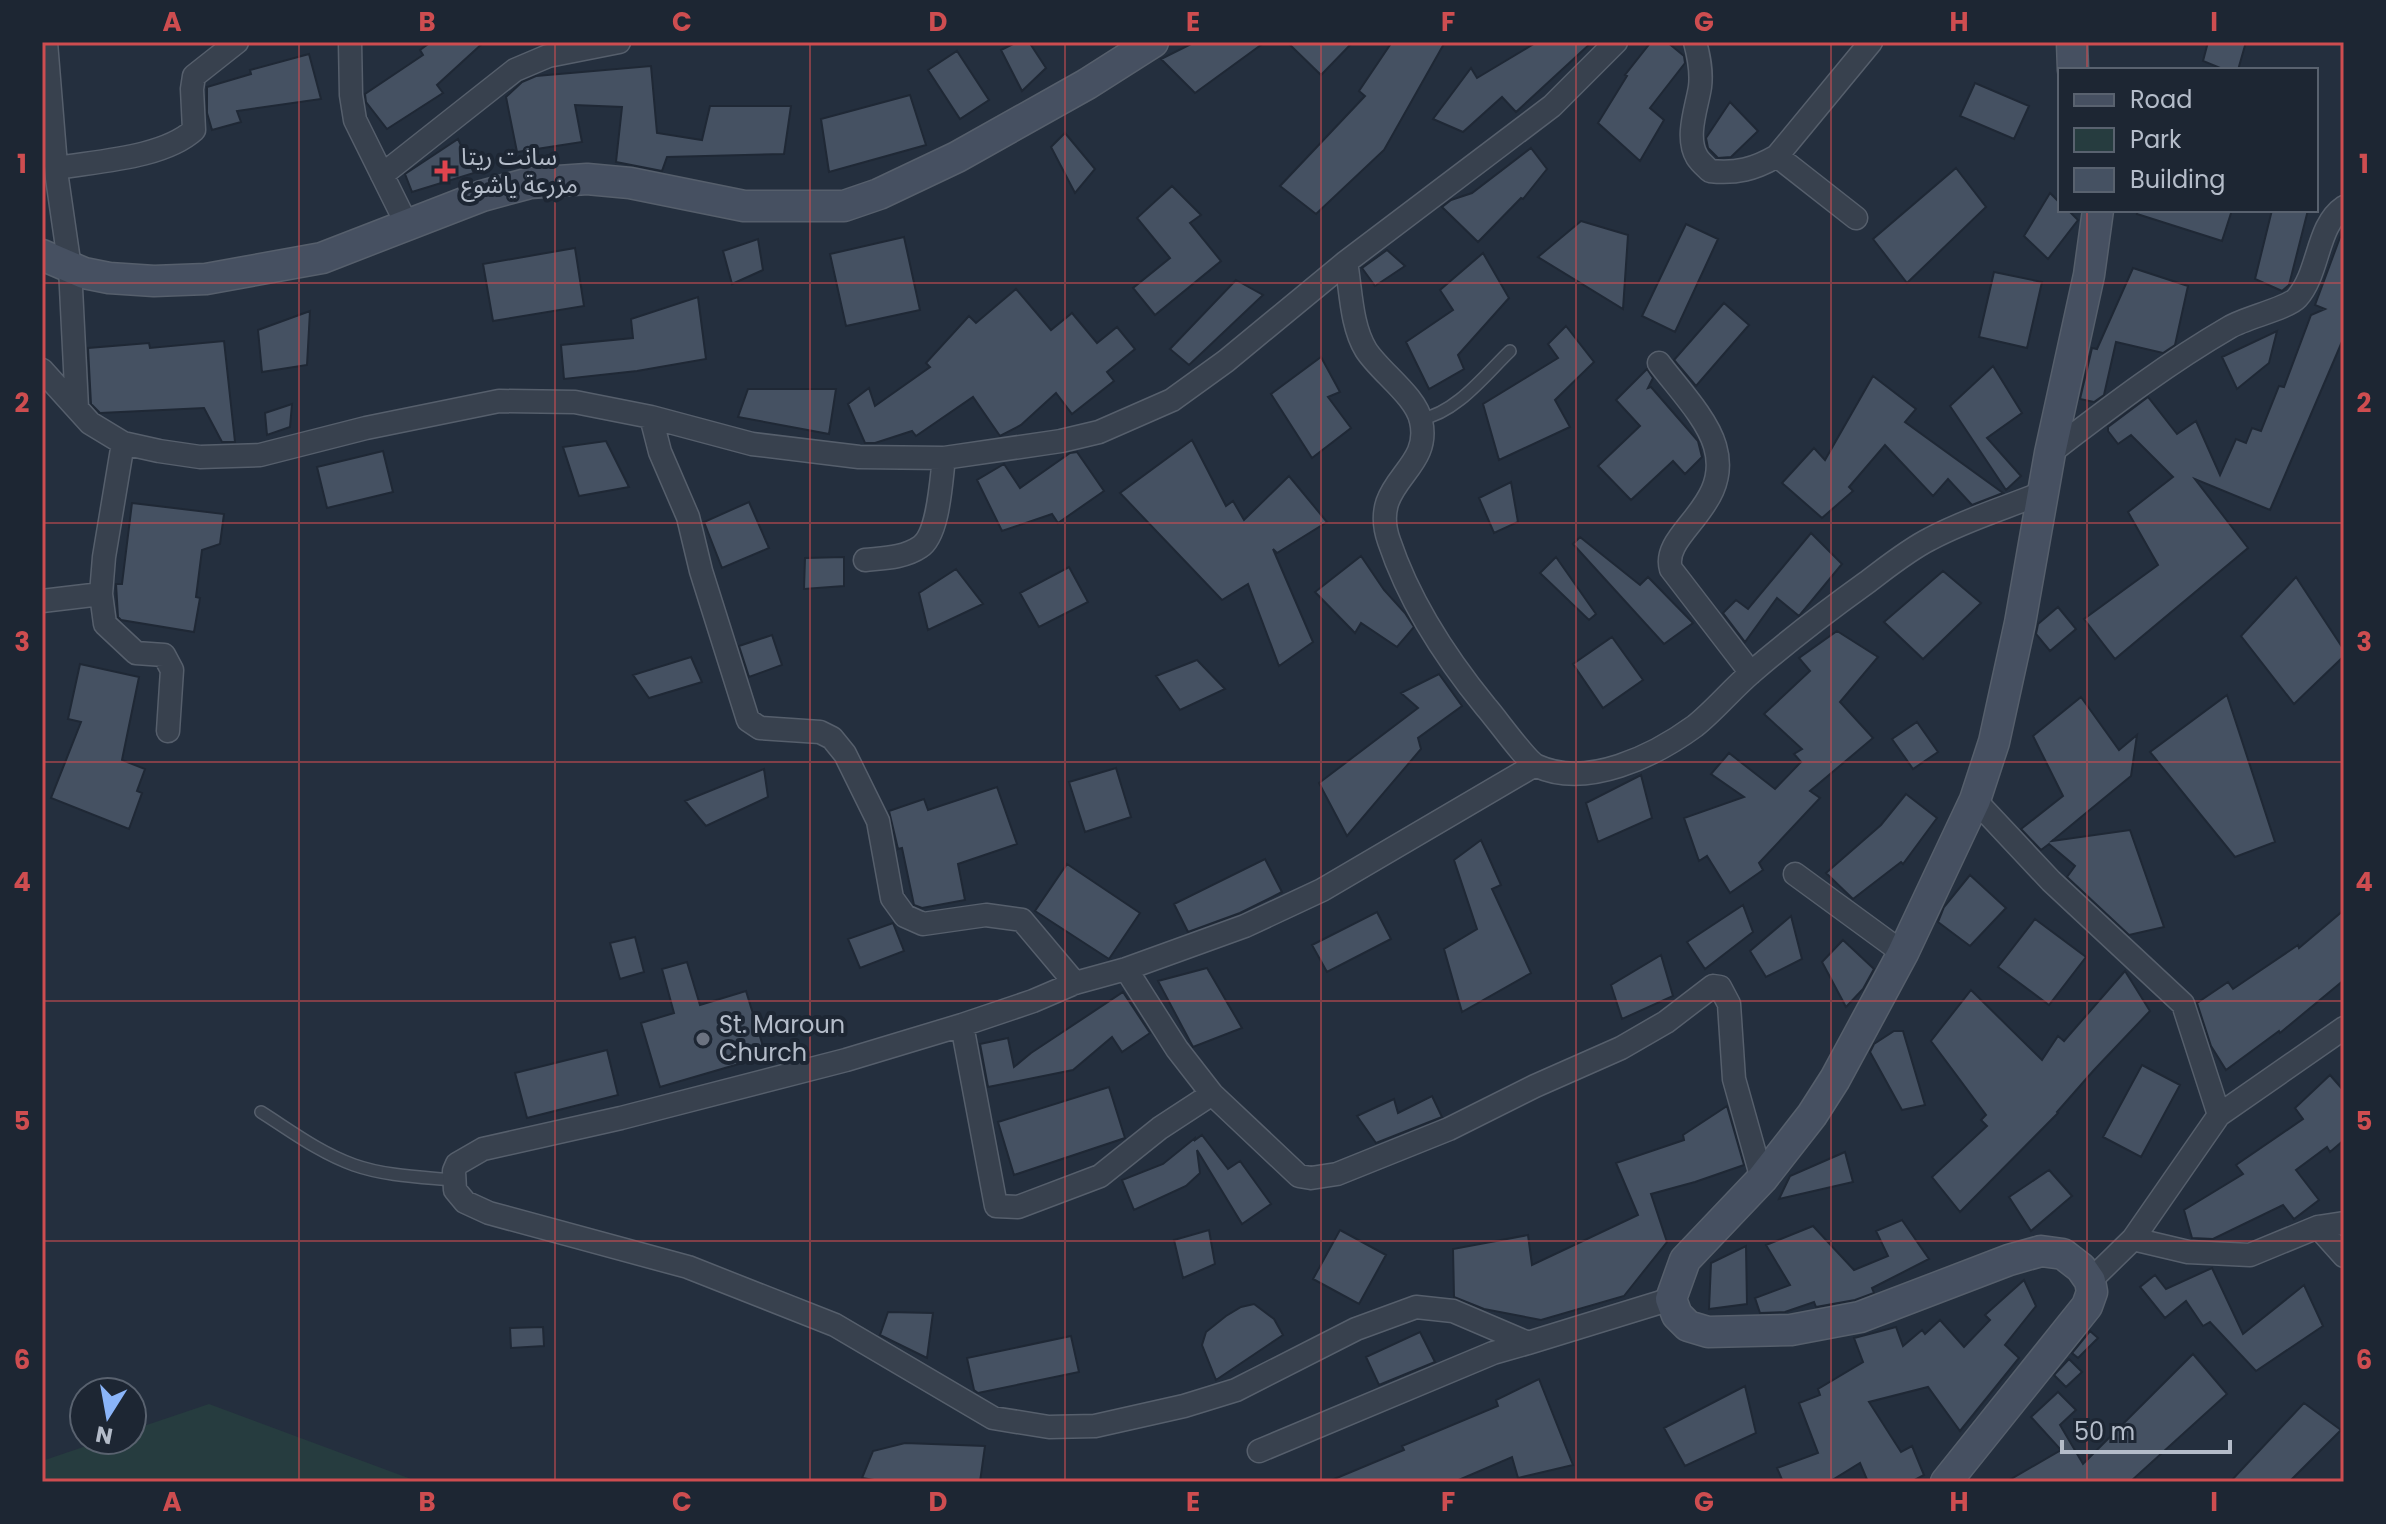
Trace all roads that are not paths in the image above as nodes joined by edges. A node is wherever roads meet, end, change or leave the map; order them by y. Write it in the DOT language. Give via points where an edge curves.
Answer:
graph roads {
  1 [pos="46,42"];
  2 [pos="237,42"];
  3 [pos="350,42"];
  4 [pos="619,42"];
  5 [pos="1153,42"];
  6 [pos="1616,42"];
  7 [pos="1695,42"];
  8 [pos="1871,42"];
  9 [pos="2072,42"];
  10 [pos="2073,68"];
  11 [pos="1777,156"];
  12 [pos="57,168"];
  13 [pos="382,175"];
  14 [pos="2344,207"];
  15 [pos="2098,212"];
  16 [pos="1856,218"];
  17 [pos="407,225"];
  18 [pos="42,255"];
  19 [pos="1346,262"];
  20 [pos="70,268"];
  21 [pos="1510,351"];
  22 [pos="1659,363"];
  23 [pos="42,370"];
  24 [pos="77,408"];
  25 [pos="651,417"];
  26 [pos="1421,419"];
  27 [pos="123,443"];
  28 [pos="2050,453"];
  29 [pos="944,458"];
  30 [pos="2042,493"];
  31 [pos="865,560"];
  32 [pos="101,594"];
  33 [pos="42,601"];
  34 [pos="1751,673"];
  35 [pos="168,731"];
  36 [pos="1535,765"];
  37 [pos="1975,800"];
  38 [pos="1795,874"];
  39 [pos="1903,953"];
  40 [pos="1126,969"];
  41 [pos="1075,983"];
  42 [pos="962,1025"];
  43 [pos="2344,1028"];
  44 [pos="1212,1094"];
  45 [pos="261,1112"];
  46 [pos="2219,1115"];
  47 [pos="1762,1179"];
  48 [pos="453,1180"];
  49 [pos="2344,1223"];
  50 [pos="2318,1227"];
  51 [pos="2133,1239"];
  52 [pos="2344,1256"];
  53 [pos="2090,1281"];
  54 [pos="1671,1299"];
  55 [pos="1528,1343"];
  56 [pos="1259,1451"];
  57 [pos="1946,1482"];
  1 -- 12 [label="street"];
  2 -- 12 [label="street" via="194,76 194,130 187,136 156,150"];
  3 -- 13 [label="street" via="355,120"];
  4 -- 13 [label="street" via="548,56 515,70"];
  5 -- 17 [label="street" via="957,157 844,206 744,206 587,179 530,183"];
  6 -- 19 [label="street" via="1552,106"];
  7 -- 11 [label="street" via="1701,84 1694,115 1697,157 1710,171 1721,172 1760,166"];
  8 -- 11 [label="street"];
  9 -- 10 [label="street"];
  11 -- 16 [label="street"];
  12 -- 20 [label="street"];
  13 -- 17 [label="street"];
  14 -- 28 [label="street" via="2329,223 2313,272 2296,300 2234,324 2164,366"];
  15 -- 28 [label="street"];
  17 -- 20 [label="street" via="322,258 206,279 109,278"];
  18 -- 20 [label="street"];
  19 -- 26 [label="street" via="1357,332"];
  19 -- 29 [label="street" via="1172,400 1099,432"];
  20 -- 24 [label="street"];
  21 -- 26 [label="lane" via="1458,400 1437,416"];
  22 -- 34 [label="street" via="1709,432 1719,470 1700,513 1671,551 1671,569"];
  23 -- 24 [label="street"];
  24 -- 27 [label="street" via="90,423"];
  25 -- 27 [label="street" via="575,402 499,401 260,455 200,457"];
  25 -- 29 [label="street" via="752,444 859,457"];
  25 -- 41 [label="street" via="688,517 748,720 760,728 820,732 845,754 878,821 892,898 905,916 923,924 986,915 1022,920"];
  26 -- 36 [label="street" via="1419,454 1387,497 1383,516 1389,541 1412,594 1457,672"];
  27 -- 32 [label="street"];
  28 -- 30 [label="street"];
  29 -- 31 [label="street" via="927,540 900,556"];
  30 -- 34 [label="street" via="1929,539"];
  30 -- 37 [label="street" via="2020,623 1994,742"];
  32 -- 33 [label="street"];
  32 -- 35 [label="street" via="105,624 136,653 164,655 172,670"];
  34 -- 36 [label="street" via="1695,726 1631,761 1597,772 1569,773"];
  36 -- 40 [label="street" via="1322,890 1245,926"];
  37 -- 39 [label="street"];
  37 -- 46 [label="street" via="2051,881 2183,1004"];
  38 -- 39 [label="street"];
  39 -- 47 [label="street" via="1835,1079"];
  40 -- 41 [label="street"];
  40 -- 44 [label="street"];
  41 -- 42 [label="street"];
  42 -- 44 [label="street" via="996,1206 1018,1207 1100,1176"];
  42 -- 48 [label="street" via="846,1060 483,1149 457,1164"];
  43 -- 46 [label="street"];
  44 -- 47 [label="street" via="1299,1176 1337,1174 1449,1129 1621,1048 1713,986 1720,987 1729,1004 1734,1079"];
  45 -- 48 [label="lane" via="330,1156 356,1166"];
  46 -- 51 [label="street"];
  47 -- 54 [label="street" via="1685,1260"];
  48 -- 55 [label="street" via="465,1202 489,1213 688,1267 835,1325 993,1418 1049,1427 1095,1426 1236,1390 1356,1329 1416,1307 1453,1311"];
  49 -- 50 [label="street"];
  50 -- 51 [label="street" via="2250,1255 2188,1252"];
  50 -- 52 [label="street"];
  51 -- 53 [label="street"];
  53 -- 54 [label="street" via="2063,1254 2041,1251 1860,1317 1791,1330 1708,1332 1688,1326"];
  53 -- 57 [label="street" via="2087,1306"];
  54 -- 55 [label="street"];
  55 -- 56 [label="street"];
}
